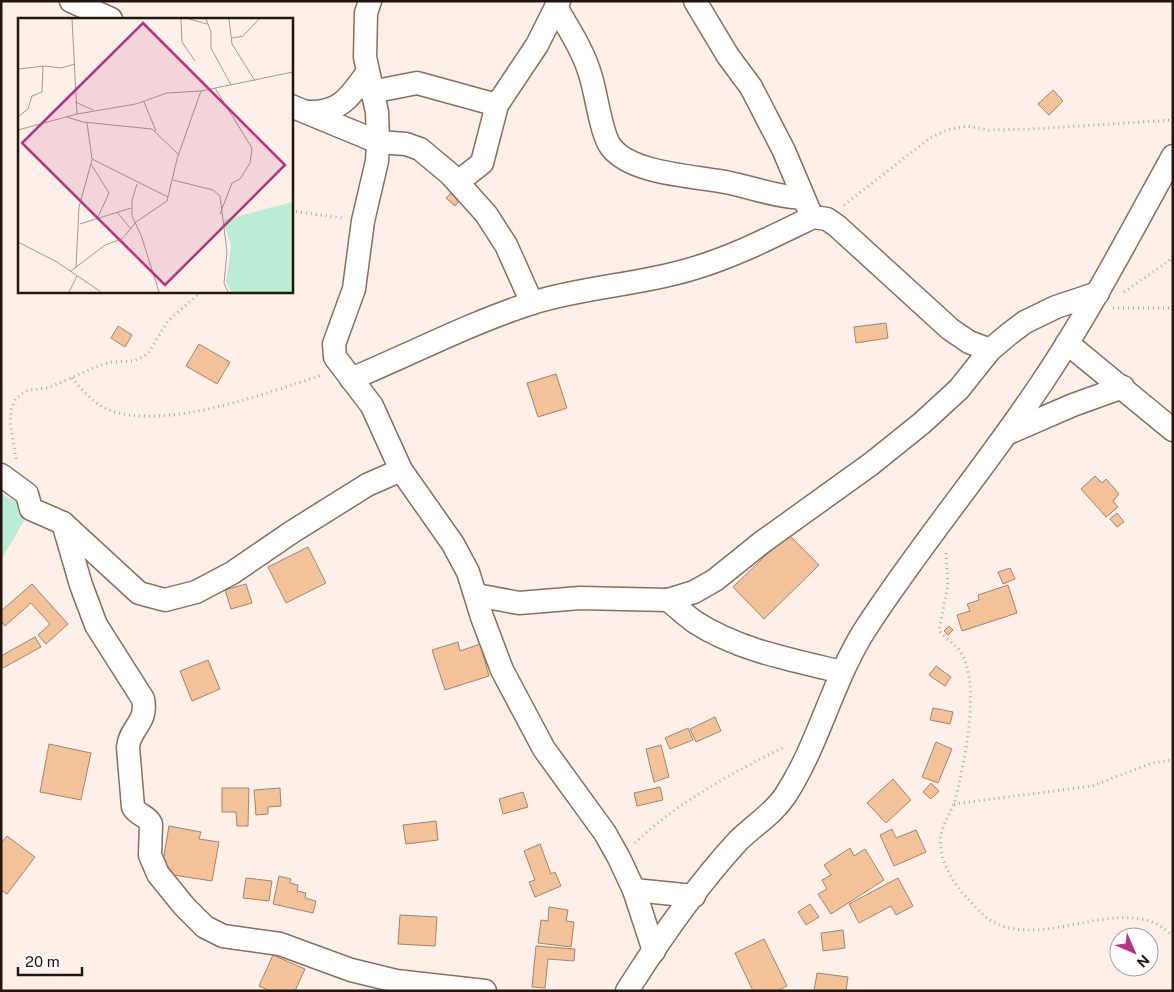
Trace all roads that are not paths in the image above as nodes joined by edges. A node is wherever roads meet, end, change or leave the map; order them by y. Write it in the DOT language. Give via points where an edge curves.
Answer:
graph roads {
  1 [pos="71,1"];
  2 [pos="370,1"];
  3 [pos="695,1"];
  4 [pos="557,4"];
  5 [pos="109,18"];
  6 [pos="369,82"];
  7 [pos="497,105"];
  8 [pos="297,109"];
  9 [pos="378,142"];
  10 [pos="1173,156"];
  11 [pos="458,182"];
  12 [pos="814,211"];
  13 [pos="1108,294"];
  14 [pos="532,303"];
  15 [pos="1067,343"];
  16 [pos="990,350"];
  17 [pos="346,374"];
  18 [pos="1123,387"];
  19 [pos="1173,430"];
  20 [pos="1005,434"];
  21 [pos="402,470"];
  22 [pos="9,481"];
  23 [pos="63,523"];
  24 [pos="476,595"];
  25 [pos="668,600"];
  26 [pos="842,672"];
  27 [pos="634,890"];
  28 [pos="694,896"];
  29 [pos="654,951"];
  30 [pos="484,991"];
  31 [pos="627,991"];
  1 -- 5 [label="street"];
  2 -- 6 [label="street" via="366,13"];
  3 -- 12 [label="street" via="751,87"];
  4 -- 7 [label="street" via="537,45"];
  4 -- 12 [label="street" via="590,73 610,147 624,157 671,174 724,181 784,197"];
  6 -- 7 [label="street" via="417,83"];
  6 -- 8 [label="street" via="336,108 318,113"];
  6 -- 9 [label="street" via="377,112"];
  7 -- 11 [label="street" via="482,163"];
  8 -- 9 [label="street"];
  9 -- 11 [label="street" via="406,144 420,149"];
  9 -- 17 [label="street" via="354,289 334,344 335,357"];
  10 -- 13 [label="street"];
  11 -- 14 [label="street" via="486,214 506,245"];
  12 -- 14 [label="street" via="745,250 687,270"];
  12 -- 16 [label="street" via="950,329"];
  13 -- 15 [label="street" via="1086,314"];
  13 -- 16 [label="street" via="1056,307 1025,322"];
  14 -- 17 [label="street"];
  15 -- 18 [label="street"];
  15 -- 20 [label="street"];
  16 -- 25 [label="street" via="959,389 870,464 761,542 715,580 694,592"];
  17 -- 21 [label="street" via="372,406"];
  18 -- 19 [label="street"];
  18 -- 20 [label="street"];
  20 -- 26 [label="street" via="864,631"];
  21 -- 23 [label="street" via="368,485 232,574 196,592 165,600 139,593"];
  21 -- 24 [label="street" via="452,544 468,572"];
  22 -- 23 [label="street" via="27,494 31,509"];
  23 -- 30 [label="street" via="96,625 143,699 143,718 128,740 133,807 151,824 150,855 158,874 184,906 205,927 223,936 280,944 351,970 396,981"];
  24 -- 25 [label="street" via="519,603 580,598"];
  24 -- 27 [label="street" via="489,637 522,712 544,749 605,833"];
  25 -- 26 [label="street" via="716,634 788,660"];
  26 -- 28 [label="street" via="800,772 783,799 738,841"];
  27 -- 28 [label="street"];
  27 -- 29 [label="street"];
  28 -- 29 [label="street"];
  29 -- 31 [label="street"];
}
